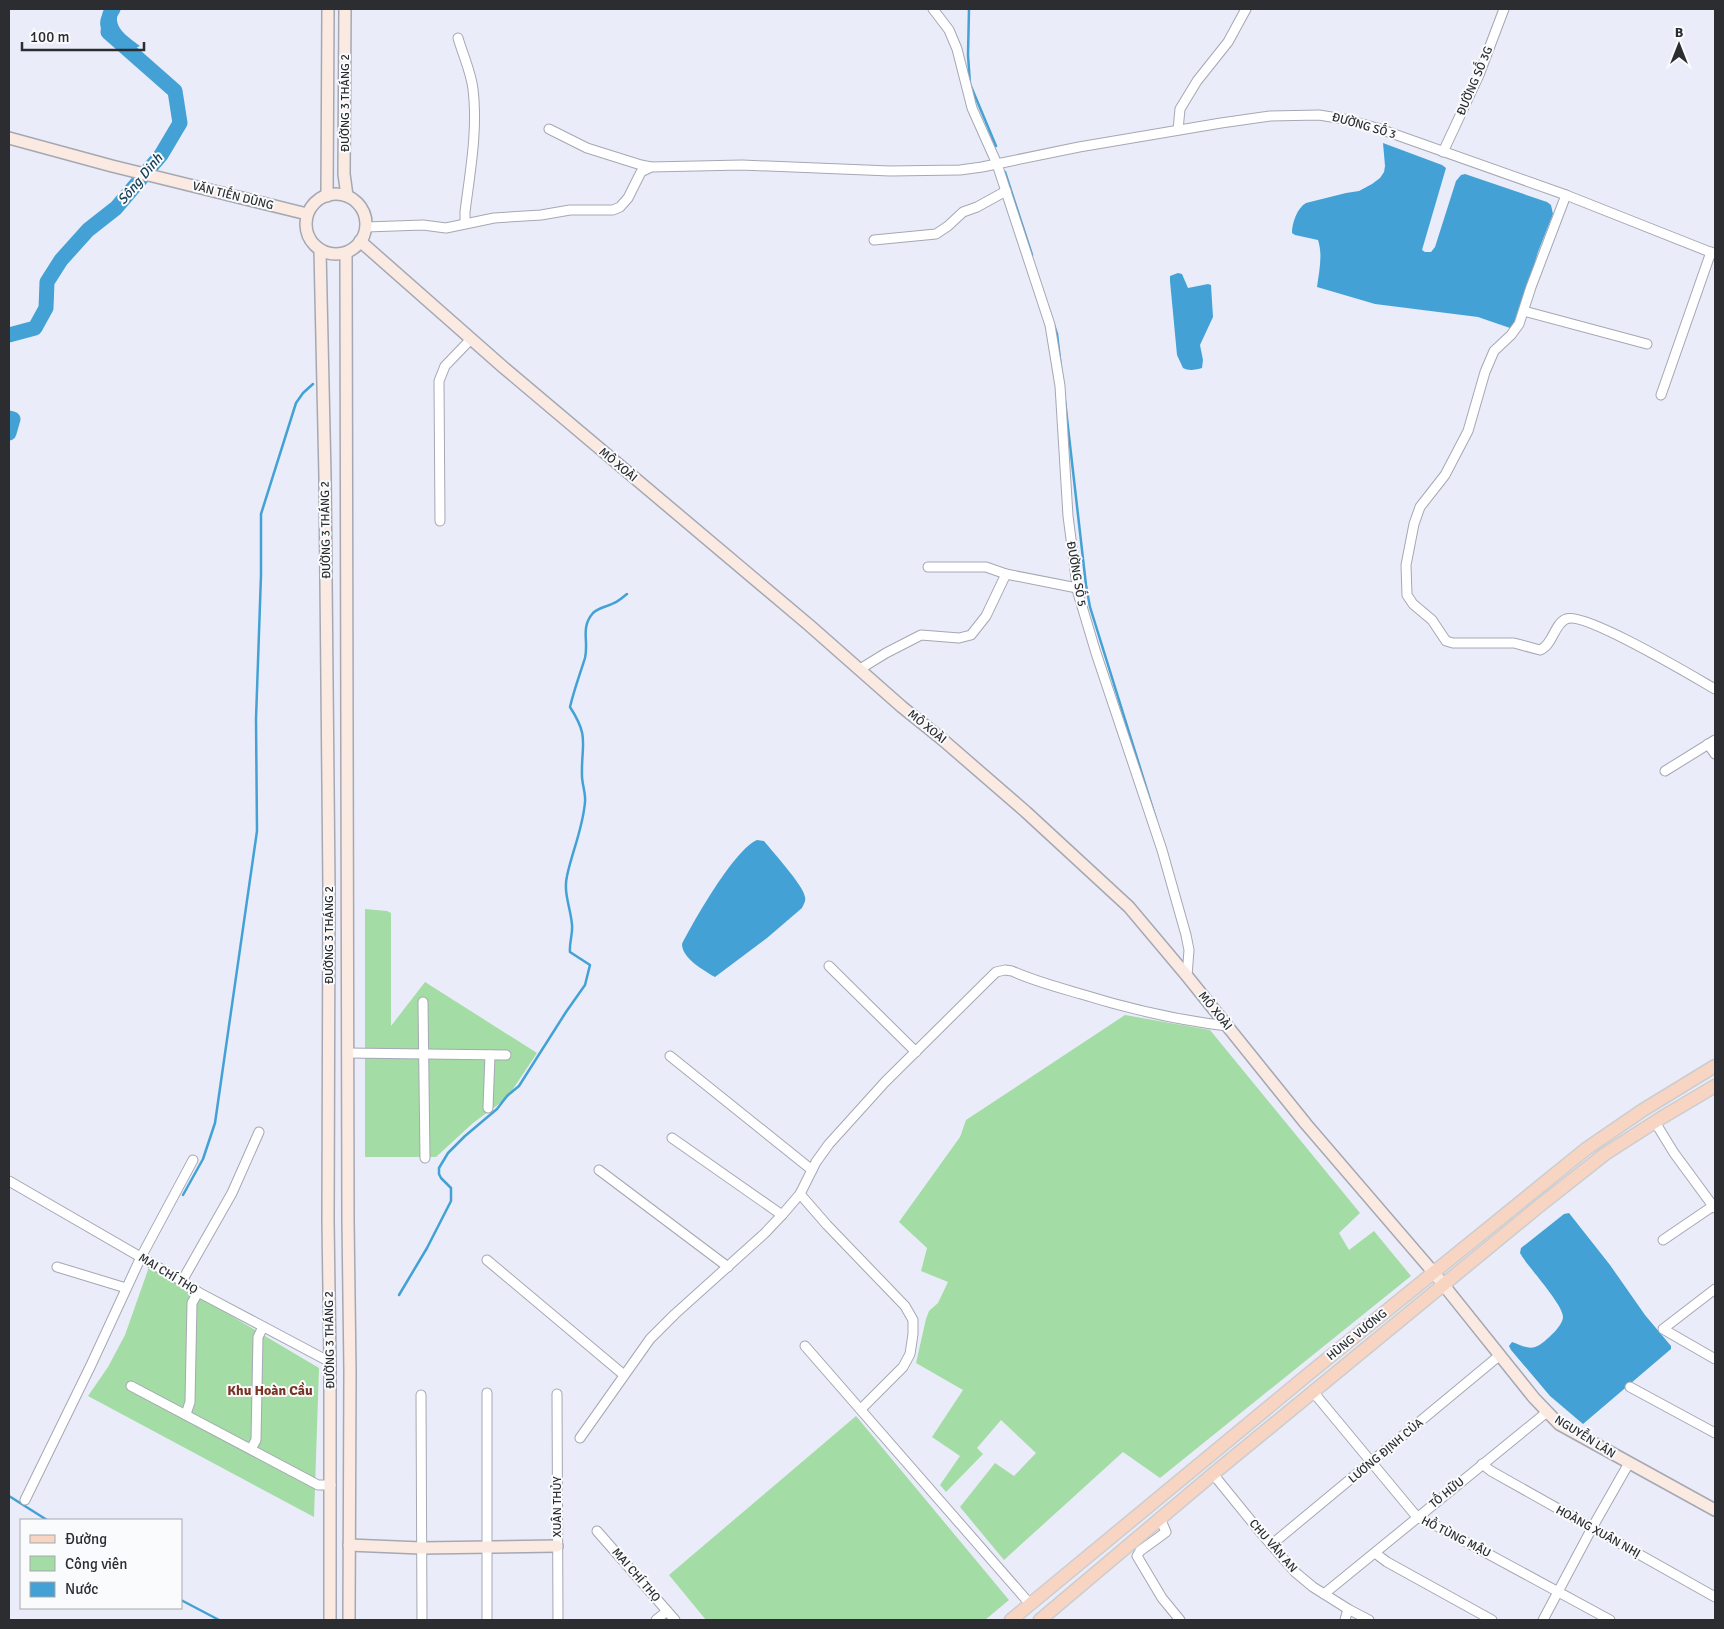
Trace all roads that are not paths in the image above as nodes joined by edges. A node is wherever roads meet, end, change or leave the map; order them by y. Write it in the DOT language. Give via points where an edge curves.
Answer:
graph roads {
  1 [pos="328,9"];
  2 [pos="345,9"];
  3 [pos="934,9"];
  4 [pos="1246,9"];
  5 [pos="1504,9"];
  6 [pos="458,38"];
  7 [pos="549,129"];
  8 [pos="1178,130"];
  9 [pos="9,138"];
  10 [pos="1443,152"];
  11 [pos="997,164"];
  12 [pos="651,167"];
  13 [pos="1006,191"];
  14 [pos="1566,195"];
  15 [pos="327,196"];
  16 [pos="347,196"];
  17 [pos="307,214"];
  18 [pos="465,223"];
  19 [pos="366,228"];
  20 [pos="874,240"];
  21 [pos="360,241"];
  22 [pos="320,250"];
  23 [pos="346,253"];
  24 [pos="1713,253"];
  25 [pos="1524,311"];
  26 [pos="471,339"];
  27 [pos="1647,344"];
  28 [pos="1661,395"];
  29 [pos="347,475"];
  30 [pos="325,476"];
  31 [pos="440,521"];
  32 [pos="928,567"];
  33 [pos="1006,574"];
  34 [pos="1077,588"];
  35 [pos="860,669"];
  36 [pos="1715,689"];
  37 [pos="1712,742"];
  38 [pos="1715,754"];
  39 [pos="1664,771"];
  40 [pos="329,888"];
  41 [pos="347,889"];
  42 [pos="829,966"];
  43 [pos="1187,976"];
  44 [pos="423,1002"];
  45 [pos="1227,1026"];
  46 [pos="916,1052"];
  47 [pos="347,1053"];
  48 [pos="424,1054"];
  49 [pos="490,1055"];
  50 [pos="506,1055"];
  51 [pos="670,1056"];
  52 [pos="1715,1066"];
  53 [pos="1715,1086"];
  54 [pos="488,1108"];
  55 [pos="1655,1122"];
  56 [pos="259,1132"];
  57 [pos="672,1138"];
  58 [pos="425,1158"];
  59 [pos="193,1160"];
  60 [pos="599,1170"];
  61 [pos="812,1170"];
  62 [pos="9,1181"];
  63 [pos="800,1194"];
  64 [pos="1714,1207"];
  65 [pos="782,1215"];
  66 [pos="348,1220"];
  67 [pos="328,1221"];
  68 [pos="1663,1240"];
  69 [pos="141,1257"];
  70 [pos="487,1260"];
  71 [pos="58,1267"];
  72 [pos="728,1267"];
  73 [pos="1434,1273"];
  74 [pos="182,1281"];
  75 [pos="1444,1285"];
  76 [pos="126,1288"];
  77 [pos="1715,1288"];
  78 [pos="198,1292"];
  79 [pos="263,1327"];
  80 [pos="805,1346"];
  81 [pos="1500,1355"];
  82 [pos="1715,1358"];
  83 [pos="330,1362"];
  84 [pos="624,1375"];
  85 [pos="131,1386"];
  86 [pos="1630,1387"];
  87 [pos="1314,1392"];
  88 [pos="487,1393"];
  89 [pos="557,1394"];
  90 [pos="421,1395"];
  91 [pos="861,1409"];
  92 [pos="1547,1412"];
  93 [pos="186,1414"];
  94 [pos="1715,1433"];
  95 [pos="580,1438"];
  96 [pos="251,1449"];
  97 [pos="1629,1463"];
  98 [pos="1371,1464"];
  99 [pos="1482,1464"];
  100 [pos="1213,1474"];
  101 [pos="331,1485"];
  102 [pos="25,1500"];
  103 [pos="1715,1510"];
  104 [pos="1417,1517"];
  105 [pos="1160,1518"];
  106 [pos="1592,1528"];
  107 [pos="597,1530"];
  108 [pos="349,1545"];
  109 [pos="1271,1545"];
  110 [pos="557,1546"];
  111 [pos="488,1547"];
  112 [pos="421,1548"];
  113 [pos="1375,1553"];
  114 [pos="1558,1592"];
  115 [pos="1324,1594"];
  116 [pos="1715,1597"];
  117 [pos="1030,1604"];
  118 [pos="1348,1609"];
  119 [pos="667,1611"];
  120 [pos="1041,1619"];
  121 [pos="330,1620"];
  122 [pos="349,1620"];
  123 [pos="422,1620"];
  124 [pos="487,1620"];
  125 [pos="558,1620"];
  126 [pos="656,1620"];
  127 [pos="675,1620"];
  128 [pos="1011,1620"];
  129 [pos="1180,1620"];
  130 [pos="1345,1620"];
  131 [pos="1369,1620"];
  132 [pos="1492,1620"];
  133 [pos="1543,1620"];
  134 [pos="1610,1620"];
  1 -- 15 [label="main road, ĐƯỜNG 3 THÁNG 2"];
  2 -- 16 [label="main road, ĐƯỜNG 3 THÁNG 2" via="344,174"];
  3 -- 11 [label="street, ĐƯỜNG SỐ 5" via="954,40 972,108"];
  4 -- 8 [label="street" via="1228,42 1180,109"];
  5 -- 10 [label="street, ĐƯỜNG SỐ 3G" via="1479,75"];
  6 -- 18 [label="street" via="471,80 474,109"];
  7 -- 12 [label="street, ĐƯỜNG SỐ 3" via="586,148"];
  8 -- 10 [label="street, ĐƯỜNG SỐ 3" via="1270,116 1319,115 1377,128"];
  8 -- 11 [label="street, ĐƯỜNG SỐ 3"];
  9 -- 17 [label="main road, VĂN TIẾN DŨNG"];
  10 -- 14 [label="street, ĐƯỜNG SỐ 3"];
  11 -- 12 [label="street, ĐƯỜNG SỐ 3" via="960,170 920,171 781,165"];
  11 -- 13 [label="street, ĐƯỜNG SỐ 5"];
  12 -- 18 [label="street" via="640,172 628,198 616,209 570,210"];
  13 -- 20 [label="street" via="963,212 936,234"];
  13 -- 34 [label="street, ĐƯỜNG SỐ 5" via="1052,335 1060,386 1068,516"];
  14 -- 24 [label="street, ĐƯỜNG SỐ 3"];
  14 -- 25 [label="street"];
  15 -- 16 [label="main road"];
  15 -- 17 [label="main road" via="318,200"];
  16 -- 19 [label="main road" via="362,209"];
  17 -- 22 [label="main road" via="307,235"];
  18 -- 19 [label="street" via="446,228 424,225"];
  19 -- 21 [label="main road"];
  21 -- 23 [label="main road"];
  21 -- 26 [label="main road, MÔ XOÀI"];
  22 -- 23 [label="main road" via="330,254"];
  22 -- 30 [label="main road, ĐƯỜNG 3 THÁNG 2"];
  23 -- 29 [label="main road, ĐƯỜNG 3 THÁNG 2"];
  24 -- 28 [label="street"];
  25 -- 27 [label="street"];
  25 -- 36 [label="street" via="1516,330 1494,351 1468,431 1445,475 1417,514 1406,565 1406,588 1410,600 1432,620 1446,641 1453,644 1514,643 1540,650 1564,621 1572,618 1614,633"];
  26 -- 31 [label="street" via="445,366 439,381"];
  26 -- 35 [label="main road, MÔ XOÀI"];
  29 -- 30 [label="main road"];
  29 -- 41 [label="main road, ĐƯỜNG 3 THÁNG 2"];
  30 -- 40 [label="main road, ĐƯỜNG 3 THÁNG 2"];
  32 -- 33 [label="street" via="986,567"];
  33 -- 34 [label="street"];
  33 -- 35 [label="street" via="986,616 971,635 959,638 920,636"];
  34 -- 43 [label="street, ĐƯỜNG SỐ 5" via="1188,941"];
  35 -- 43 [label="main road, MÔ XOÀI" via="1109,888"];
  37 -- 38 [label="street"];
  37 -- 39 [label="street"];
  40 -- 41 [label="main road"];
  40 -- 67 [label="main road, ĐƯỜNG 3 THÁNG 2"];
  41 -- 47 [label="main road, ĐƯỜNG 3 THÁNG 2"];
  42 -- 46 [label="street"];
  43 -- 45 [label="main road, MÔ XOÀI"];
  44 -- 48 [label="street"];
  45 -- 46 [label="street" via="1172,1019 1125,1008 1006,970 996,972"];
  45 -- 73 [label="main road, MÔ XOÀI"];
  46 -- 61 [label="street" via="829,1144"];
  47 -- 48 [label="street"];
  47 -- 66 [label="main road, ĐƯỜNG 3 THÁNG 2"];
  48 -- 49 [label="street"];
  48 -- 58 [label="street"];
  49 -- 50 [label="street"];
  49 -- 54 [label="street"];
  51 -- 61 [label="street"];
  52 -- 73 [label="main road, HÙNG VƯƠNG" via="1599,1140"];
  53 -- 55 [label="main road, HÙNG VƯƠNG"];
  55 -- 64 [label="street"];
  55 -- 75 [label="main road, HÙNG VƯƠNG" via="1605,1154"];
  56 -- 74 [label="street" via="232,1192"];
  57 -- 65 [label="street"];
  59 -- 69 [label="street"];
  60 -- 72 [label="street"];
  61 -- 63 [label="street"];
  62 -- 69 [label="street, MAI CHÍ THỌ"];
  63 -- 65 [label="street"];
  63 -- 91 [label="street" via="912,1315 912,1346 907,1361"];
  64 -- 68 [label="street"];
  65 -- 72 [label="street"];
  66 -- 67 [label="main road"];
  66 -- 108 [label="main road, ĐƯỜNG 3 THÁNG 2"];
  67 -- 83 [label="main road, ĐƯỜNG 3 THÁNG 2"];
  69 -- 74 [label="street, MAI CHÍ THỌ"];
  69 -- 76 [label="street"];
  70 -- 84 [label="street"];
  71 -- 76 [label="street"];
  72 -- 84 [label="street" via="661,1327"];
  73 -- 75 [label="main road, MÔ XOÀI"];
  73 -- 117 [label="main road, HÙNG VƯƠNG"];
  74 -- 78 [label="street, MAI CHÍ THỌ"];
  75 -- 81 [label="main road, NGUYỄN LÂN"];
  75 -- 87 [label="main road, HÙNG VƯƠNG"];
  76 -- 102 [label="street"];
  77 -- 82 [label="street" via="1663,1329"];
  78 -- 79 [label="street, MAI CHÍ THỌ"];
  78 -- 93 [label="street" via="192,1303 190,1402"];
  79 -- 83 [label="street, MAI CHÍ THỌ"];
  79 -- 96 [label="street" via="258,1337 256,1440"];
  80 -- 91 [label="street"];
  81 -- 92 [label="main road, NGUYỄN LÂN"];
  81 -- 98 [label="street, LƯƠNG ĐỊNH CỦA"];
  83 -- 101 [label="main road, ĐƯỜNG 3 THÁNG 2"];
  84 -- 95 [label="street"];
  85 -- 93 [label="street"];
  86 -- 94 [label="street"];
  87 -- 98 [label="street, HỒ TÙNG MẬU"];
  87 -- 100 [label="main road, HÙNG VƯƠNG"];
  88 -- 111 [label="street"];
  89 -- 110 [label="street, XUÂN THỦY"];
  90 -- 112 [label="street"];
  91 -- 117 [label="street"];
  92 -- 97 [label="main road, NGUYỄN LÂN" via="1559,1424"];
  92 -- 99 [label="street, TỐ HỮU"];
  93 -- 96 [label="street"];
  96 -- 101 [label="street" via="318,1485"];
  97 -- 103 [label="main road, NGUYỄN LÂN"];
  97 -- 106 [label="street"];
  98 -- 104 [label="street, HỒ TÙNG MẬU"];
  98 -- 109 [label="street, LƯƠNG ĐỊNH CỦA"];
  99 -- 104 [label="street, TỐ HỮU"];
  99 -- 106 [label="street, HOÀNG XUÂN NHỊ"];
  100 -- 105 [label="main road, HÙNG VƯƠNG"];
  100 -- 109 [label="street, CHU VĂN AN"];
  101 -- 121 [label="main road, ĐƯỜNG 3 THÁNG 2"];
  104 -- 113 [label="street, TỐ HỮU"];
  104 -- 114 [label="street, HỒ TÙNG MẬU"];
  105 -- 120 [label="main road, HÙNG VƯƠNG"];
  105 -- 129 [label="street" via="1166,1532 1137,1556 1162,1598"];
  106 -- 114 [label="street"];
  106 -- 116 [label="street, HOÀNG XUÂN NHỊ"];
  107 -- 119 [label="street, MAI CHÍ THỌ"];
  108 -- 112 [label="main road"];
  108 -- 122 [label="main road, ĐƯỜNG 3 THÁNG 2"];
  109 -- 115 [label="street, CHU VĂN AN" via="1295,1572"];
  110 -- 111 [label="main road"];
  110 -- 125 [label="street, XUÂN THỦY"];
  111 -- 112 [label="main road"];
  111 -- 124 [label="street"];
  112 -- 123 [label="street"];
  113 -- 115 [label="street, TỐ HỮU"];
  113 -- 132 [label="street"];
  114 -- 133 [label="street"];
  114 -- 134 [label="street, HỒ TÙNG MẬU"];
  115 -- 118 [label="street, CHU VĂN AN"];
  117 -- 120 [label="main road"];
  117 -- 128 [label="main road, HÙNG VƯƠNG"];
  118 -- 130 [label="street"];
  118 -- 131 [label="street, CHU VĂN AN"];
  119 -- 126 [label="street"];
  119 -- 127 [label="street, MAI CHÍ THỌ"];
}
